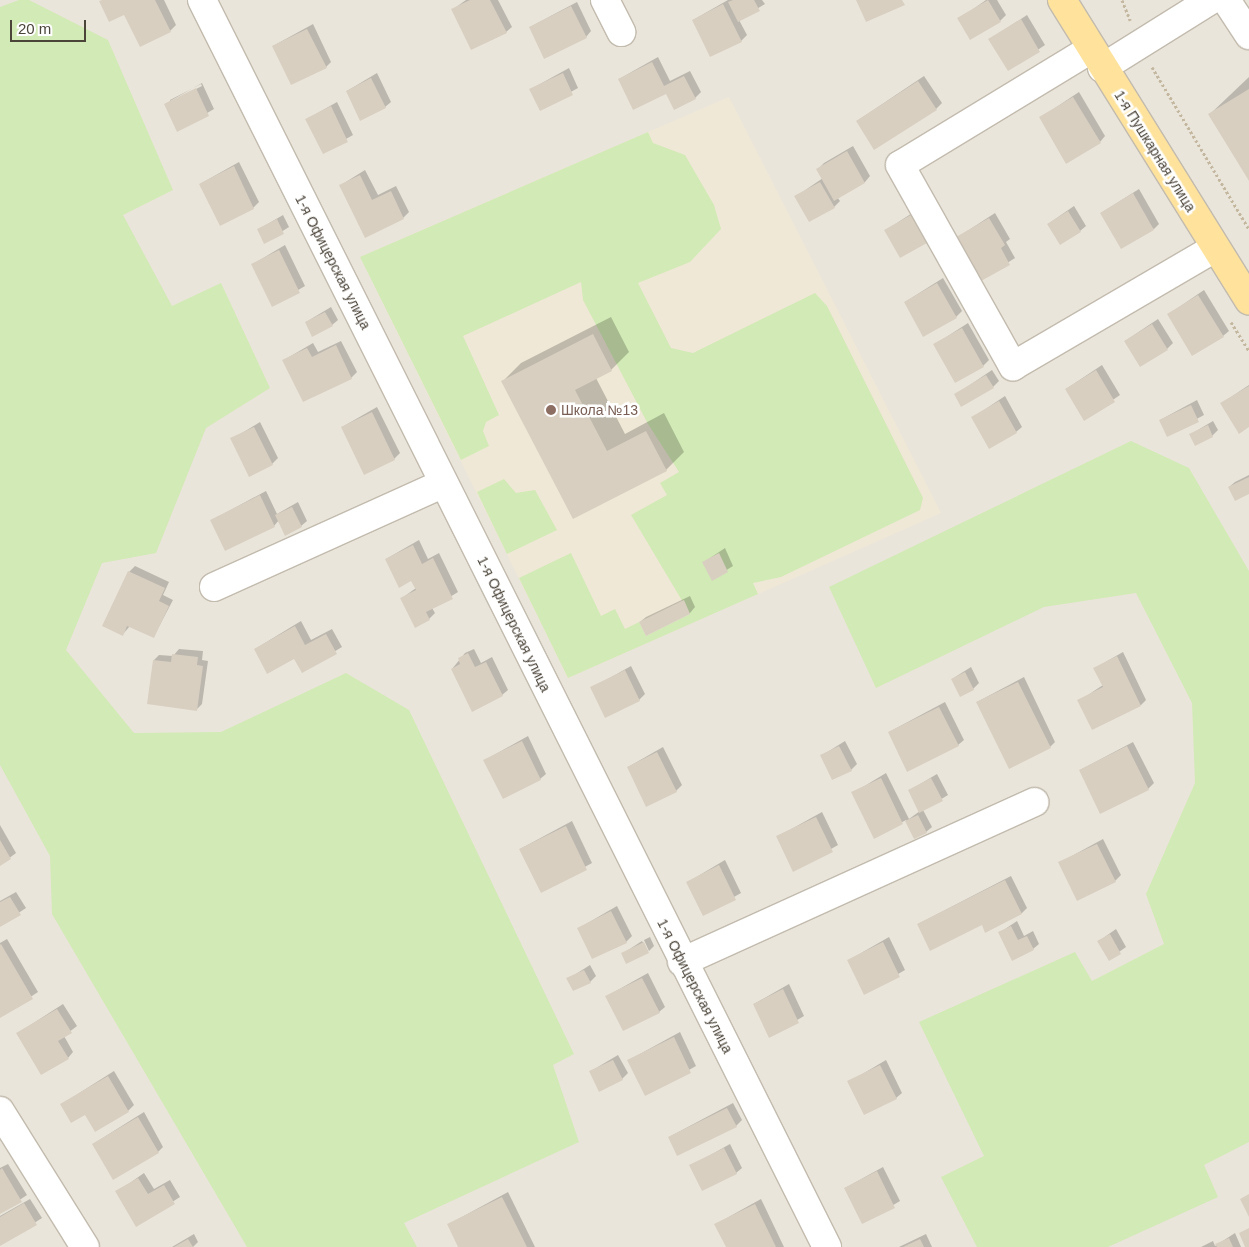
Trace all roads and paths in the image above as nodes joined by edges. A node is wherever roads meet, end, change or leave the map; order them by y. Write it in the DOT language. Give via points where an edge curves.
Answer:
graph roads {
  1 [pos="202,0"];
  2 [pos="605,0"];
  3 [pos="1062,0"];
  4 [pos="1122,0"];
  5 [pos="1211,0"];
  6 [pos="1226,0"];
  7 [pos="621,32"];
  8 [pos="1249,35"];
  9 [pos="1139,45"];
  10 [pos="1097,58"];
  11 [pos="1249,229"];
  12 [pos="1216,248"];
  13 [pos="1249,301"];
  14 [pos="444,483"];
  15 [pos="214,587"];
  16 [pos="1034,802"];
  17 [pos="682,962"];
  18 [pos="0,1111"];
  19 [pos="85,1247"];
  20 [pos="827,1247"];
  1 -- 14 [label="street, 1-я Офицерская улица"];
  2 -- 7 [label="street"];
  3 -- 10 [label="main road, 1-я Пушкарная улица"];
  4 -- 9 [label="path"];
  5 -- 9 [label="street"];
  6 -- 8 [label="street"];
  9 -- 10 [label="street"];
  9 -- 11 [label="path"];
  10 -- 12 [label="main road, 1-я Пушкарная улица"];
  10 -- 12 [label="street" via="900,165 1013,366"];
  12 -- 13 [label="main road, 1-я Пушкарная улица"];
  14 -- 15 [label="street"];
  14 -- 17 [label="street, 1-я Офицерская улица"];
  16 -- 17 [label="street"];
  17 -- 20 [label="street, 1-я Офицерская улица"];
  18 -- 19 [label="street"];
}
